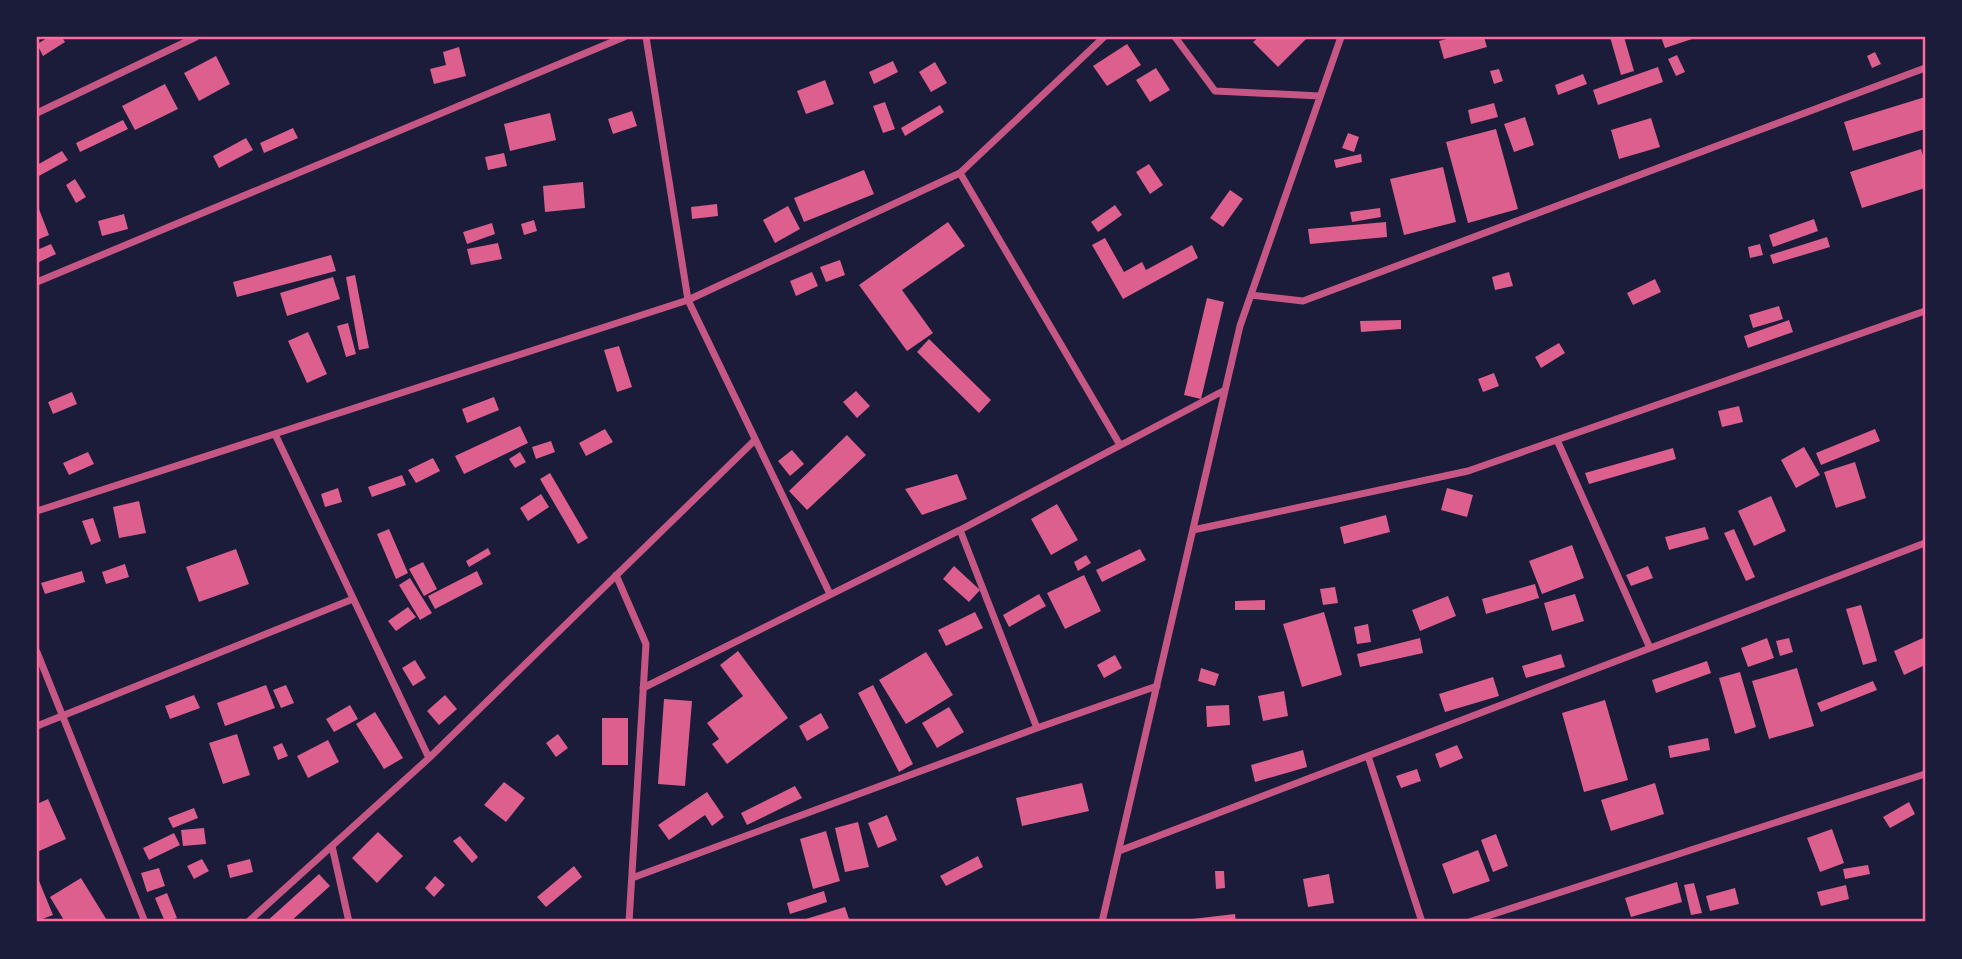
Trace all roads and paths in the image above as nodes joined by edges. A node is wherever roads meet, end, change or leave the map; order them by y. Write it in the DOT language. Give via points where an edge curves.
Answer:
graph roads {
  1 [pos="195,37"];
  2 [pos="624,37"];
  3 [pos="646,37"];
  4 [pos="1104,37"];
  5 [pos="1175,37"];
  6 [pos="1341,37"];
  7 [pos="1925,68"];
  8 [pos="1320,96"];
  9 [pos="37,113"];
  10 [pos="960,173"];
  11 [pos="37,282"];
  12 [pos="1251,295"];
  13 [pos="688,300"];
  14 [pos="1925,311"];
  15 [pos="1225,390"];
  16 [pos="275,434"];
  17 [pos="755,440"];
  18 [pos="1556,440"];
  19 [pos="1120,445"];
  20 [pos="37,511"];
  21 [pos="960,530"];
  22 [pos="1193,530"];
  23 [pos="1925,543"];
  24 [pos="616,575"];
  25 [pos="830,594"];
  26 [pos="353,599"];
  27 [pos="1650,648"];
  28 [pos="37,652"];
  29 [pos="1157,686"];
  30 [pos="643,688"];
  31 [pos="62,716"];
  32 [pos="37,726"];
  33 [pos="1037,728"];
  34 [pos="1367,756"];
  35 [pos="429,758"];
  36 [pos="1925,774"];
  37 [pos="332,846"];
  38 [pos="1119,851"];
  39 [pos="632,878"];
  40 [pos="145,922"];
  41 [pos="248,922"];
  42 [pos="349,922"];
  43 [pos="629,922"];
  44 [pos="1102,922"];
  45 [pos="1422,922"];
  46 [pos="1469,922"];
  1 -- 9 [label="street"];
  2 -- 11 [label="street"];
  3 -- 13 [label="street"];
  4 -- 10 [label="street"];
  5 -- 8 [label="street" via="1215,90"];
  6 -- 8 [label="street"];
  7 -- 12 [label="street" via="1303,301"];
  8 -- 12 [label="street"];
  10 -- 13 [label="street"];
  10 -- 19 [label="street"];
  12 -- 15 [label="street"];
  13 -- 16 [label="street"];
  13 -- 17 [label="street"];
  14 -- 18 [label="street"];
  15 -- 19 [label="street"];
  15 -- 22 [label="street"];
  16 -- 20 [label="street"];
  16 -- 26 [label="street"];
  17 -- 24 [label="street"];
  17 -- 25 [label="street"];
  18 -- 22 [label="street" via="1468,471"];
  18 -- 27 [label="street"];
  19 -- 21 [label="street"];
  21 -- 25 [label="street"];
  21 -- 33 [label="street"];
  22 -- 29 [label="street"];
  23 -- 27 [label="street"];
  24 -- 30 [label="street" via="646,644"];
  24 -- 35 [label="street"];
  25 -- 30 [label="street"];
  26 -- 31 [label="street"];
  26 -- 35 [label="street"];
  27 -- 34 [label="street"];
  28 -- 31 [label="street"];
  29 -- 33 [label="street"];
  29 -- 38 [label="street"];
  30 -- 39 [label="street"];
  31 -- 32 [label="street"];
  31 -- 40 [label="street"];
  33 -- 39 [label="street"];
  34 -- 38 [label="street"];
  34 -- 45 [label="street"];
  35 -- 37 [label="street"];
  36 -- 46 [label="street"];
  37 -- 41 [label="street"];
  37 -- 42 [label="street"];
  38 -- 44 [label="street"];
  39 -- 43 [label="street"];
}
